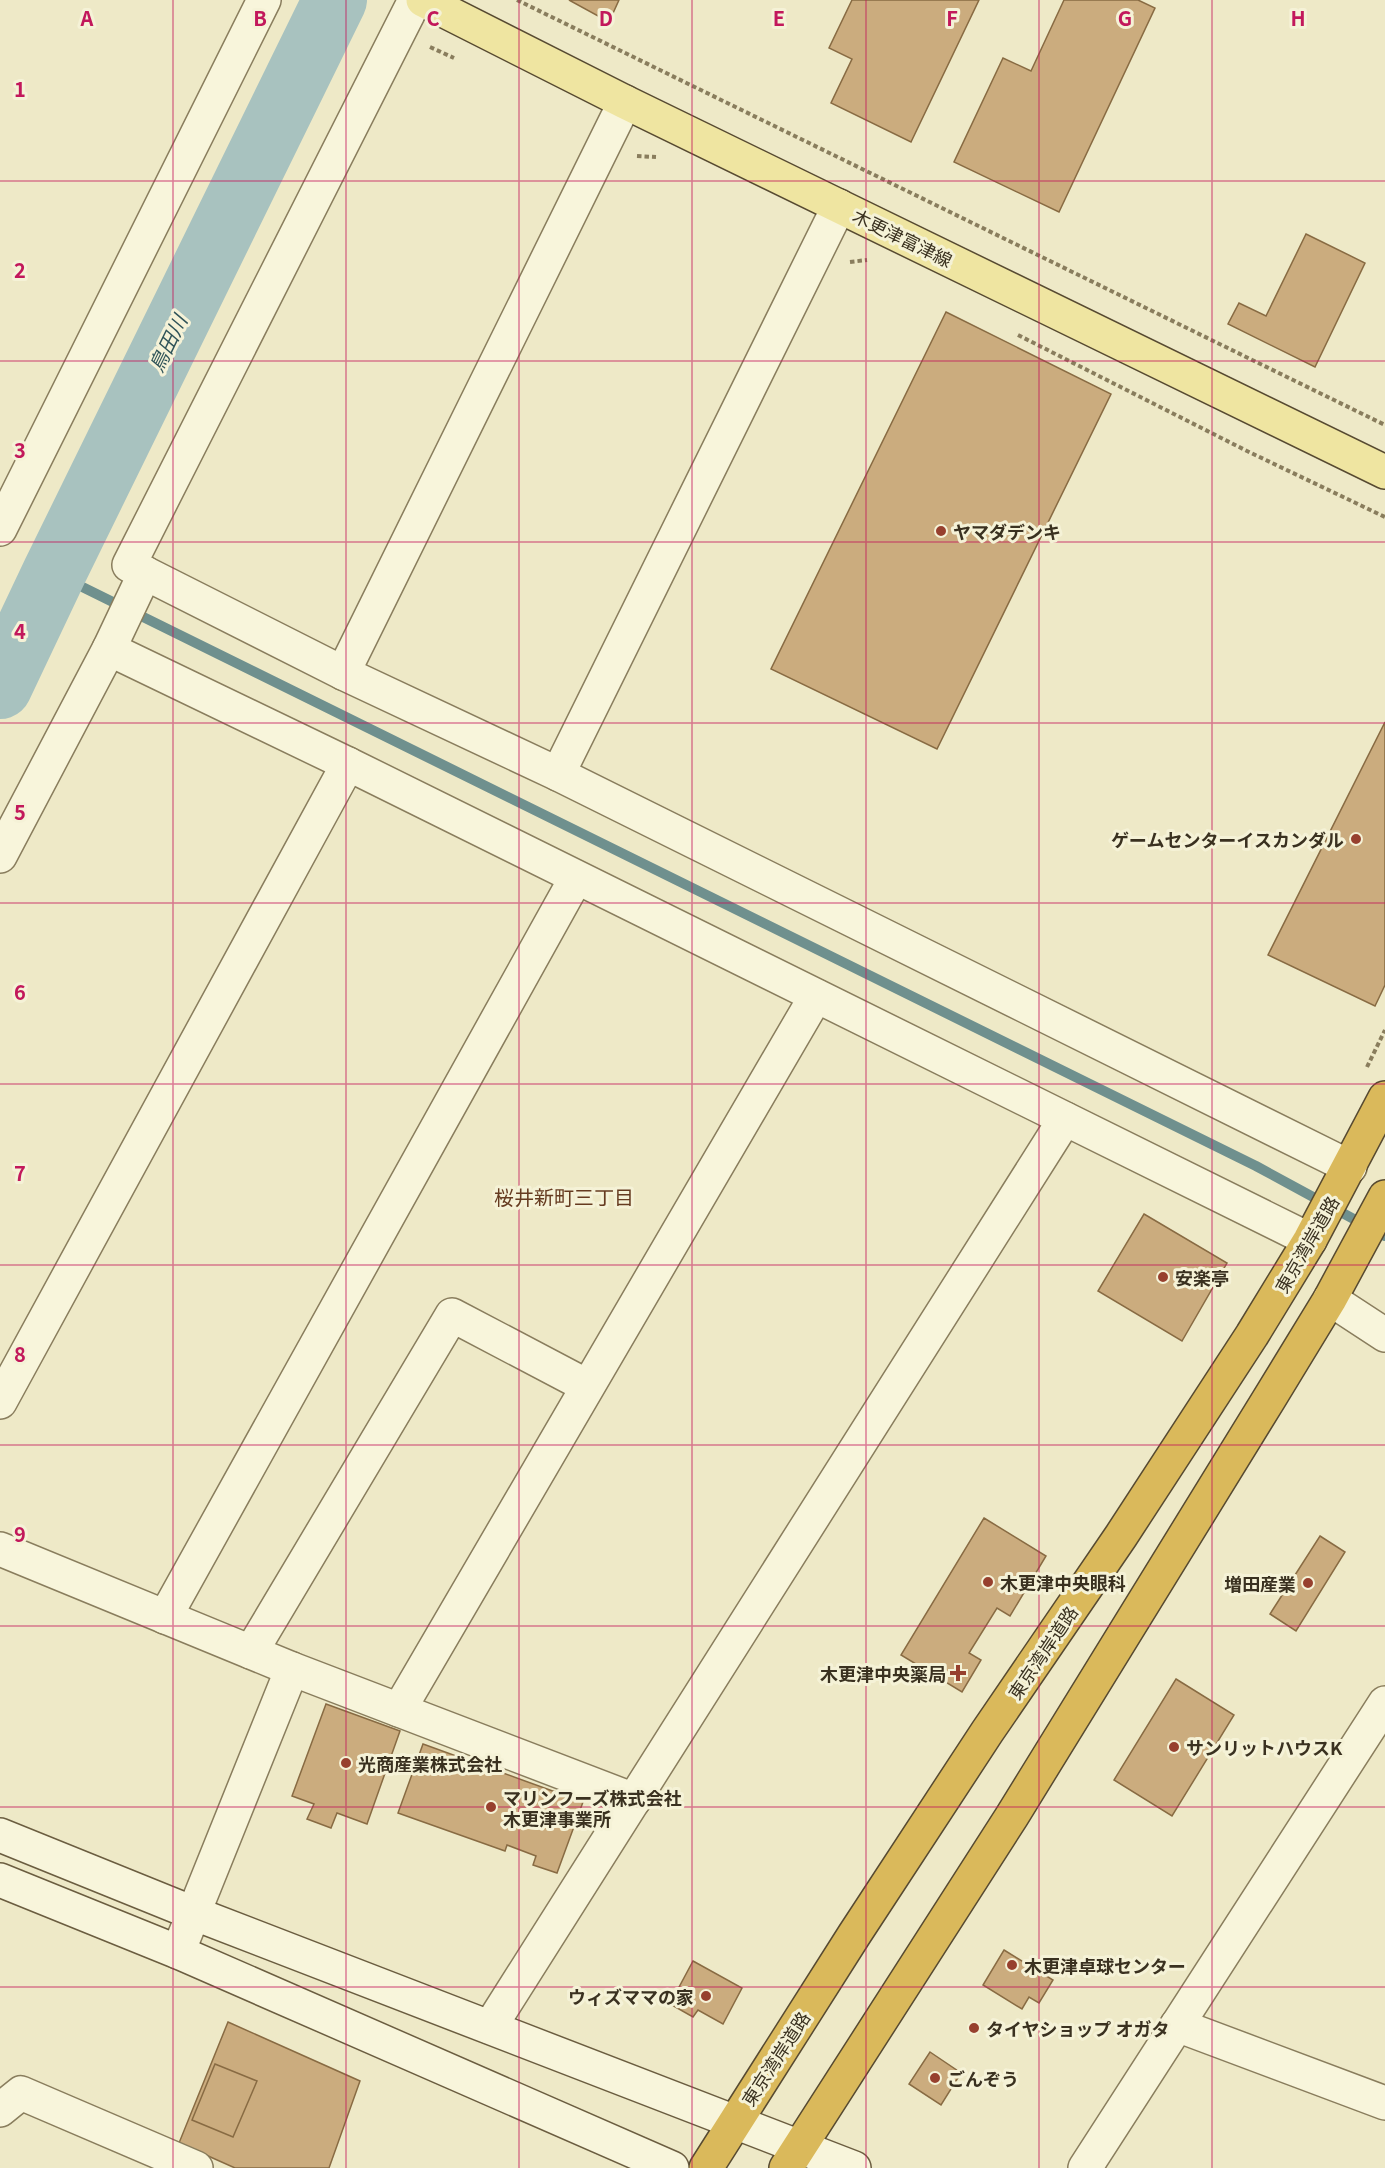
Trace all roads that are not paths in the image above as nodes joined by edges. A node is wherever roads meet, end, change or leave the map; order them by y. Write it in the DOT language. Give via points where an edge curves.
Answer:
graph roads {
  1 [pos="264,0"];
  2 [pos="415,0"];
  3 [pos="423,0"];
  4 [pos="626,102"];
  5 [pos="839,206"];
  6 [pos="1385,472"];
  7 [pos="0,529"];
  8 [pos="145,573"];
  9 [pos="109,649"];
  10 [pos="343,673"];
  11 [pos="348,764"];
  12 [pos="558,774"];
  13 [pos="0,856"];
  14 [pos="576,878"];
  15 [pos="816,996"];
  16 [pos="1385,1098"];
  17 [pos="1065,1119"];
  18 [pos="1350,1167"];
  19 [pos="1385,1197"];
  20 [pos="1310,1240"];
  21 [pos="1330,1299"];
  22 [pos="1385,1335"];
  23 [pos="4,1384"];
  24 [pos="587,1386"];
  25 [pos="0,1549"];
  26 [pos="165,1617"];
  27 [pos="251,1652"];
  28 [pos="292,1670"];
  29 [pos="1385,1702"];
  30 [pos="399,1710"];
  31 [pos="634,1800"];
  32 [pos="0,1835"];
  33 [pos="0,1880"];
  34 [pos="194,1913"];
  35 [pos="178,1952"];
  36 [pos="1177,2025"];
  37 [pos="490,2026"];
  38 [pos="1385,2103"];
  39 [pos="0,2110"];
  40 [pos="735,2121"];
  41 [pos="793,2157"];
  42 [pos="196,2168"];
  43 [pos="672,2168"];
  44 [pos="706,2168"];
  45 [pos="854,2168"];
  46 [pos="1085,2168"];
  1 -- 7 [label="street"];
  2 -- 8 [label="street" via="129,565"];
  3 -- 4 [label="main road, 木更津富津線"];
  4 -- 5 [label="main road, 木更津富津線"];
  4 -- 10 [label="street"];
  5 -- 6 [label="main road, 木更津富津線"];
  5 -- 12 [label="street"];
  8 -- 9 [label="street"];
  8 -- 10 [label="street"];
  9 -- 11 [label="street"];
  9 -- 13 [label="street"];
  10 -- 12 [label="street"];
  11 -- 14 [label="street"];
  11 -- 23 [label="street"];
  12 -- 18 [label="street"];
  14 -- 15 [label="street"];
  14 -- 26 [label="street"];
  15 -- 17 [label="street"];
  15 -- 24 [label="street"];
  16 -- 18 [label="highway, 東京湾岸道路"];
  17 -- 20 [label="street"];
  17 -- 31 [label="street"];
  18 -- 20 [label="highway, 東京湾岸道路"];
  19 -- 21 [label="highway"];
  20 -- 40 [label="highway, 東京湾岸道路" via="1121,1536 981,1741"];
  21 -- 22 [label="street"];
  21 -- 41 [label="highway" via="1012,1816"];
  24 -- 27 [label="street" via="452,1316"];
  24 -- 30 [label="street"];
  25 -- 26 [label="street"];
  26 -- 27 [label="street"];
  27 -- 28 [label="street"];
  28 -- 30 [label="street"];
  28 -- 34 [label="street"];
  29 -- 36 [label="street"];
  30 -- 31 [label="street"];
  31 -- 37 [label="street"];
  32 -- 34 [label="street"];
  33 -- 35 [label="street"];
  34 -- 35 [label="street"];
  34 -- 37 [label="street"];
  35 -- 43 [label="street"];
  36 -- 38 [label="street"];
  36 -- 46 [label="street"];
  37 -- 40 [label="street"];
  39 -- 42 [label="street" via="21,2093"];
  40 -- 41 [label="street"];
  40 -- 44 [label="highway, 東京湾岸道路"];
  41 -- 45 [label="street"];
}
